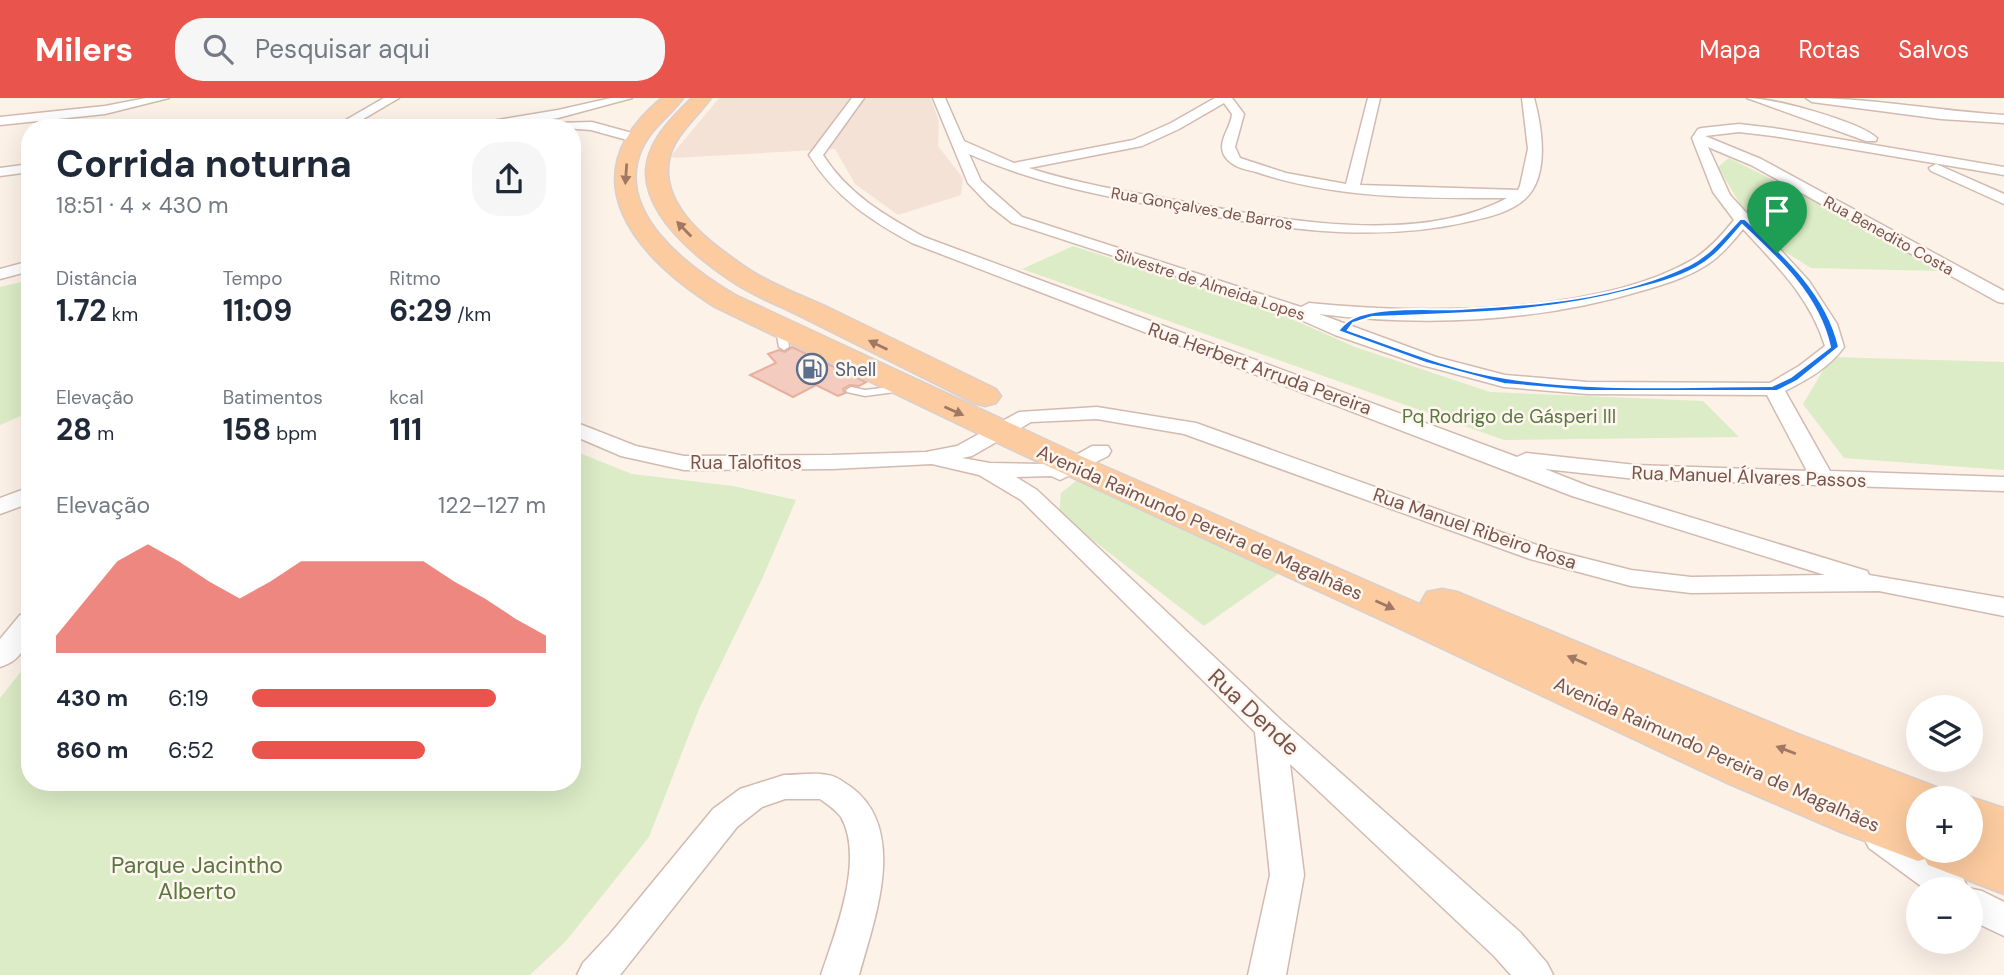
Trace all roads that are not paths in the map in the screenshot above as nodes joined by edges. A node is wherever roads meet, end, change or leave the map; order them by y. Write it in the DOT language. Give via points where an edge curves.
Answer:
graph roads {
  1 [pos="163,98"];
  2 [pos="182,98"];
  3 [pos="393,98"];
  4 [pos="626,98"];
  5 [pos="674,98"];
  6 [pos="702,98"];
  7 [pos="858,98"];
  8 [pos="939,98"];
  9 [pos="1224,98"];
  10 [pos="1374,98"];
  11 [pos="1753,98"];
  12 [pos="1812,98"];
  13 [pos="1532,100"];
  14 [pos="145,103"];
  15 [pos="587,109"];
  16 [pos="28,119"];
  17 [pos="354,119"];
  18 [pos="566,119"];
  19 [pos="2004,119"];
  20 [pos="21,120"];
  21 [pos="0,121"];
  22 [pos="1183,122"];
  23 [pos="581,125"];
  24 [pos="592,126"];
  25 [pos="1220,127"];
  26 [pos="1698,138"];
  27 [pos="638,139"];
  28 [pos="960,144"];
  29 [pos="1907,154"];
  30 [pos="1013,167"];
  31 [pos="21,169"];
  32 [pos="2004,171"];
  33 [pos="0,172"];
  34 [pos="971,174"];
  35 [pos="21,178"];
  36 [pos="0,180"];
  37 [pos="1352,188"];
  38 [pos="1523,194"];
  39 [pos="2004,200"];
  40 [pos="1742,221"];
  41 [pos="21,268"];
  42 [pos="0,274"];
  43 [pos="2004,298"];
  44 [pos="1280,304"];
  45 [pos="1371,315"];
  46 [pos="1342,331"];
  47 [pos="906,388"];
  48 [pos="1774,389"];
  49 [pos="851,390"];
  50 [pos="1012,424"];
  51 [pos="581,431"];
  52 [pos="1496,457"];
  53 [pos="1087,458"];
  54 [pos="926,459"];
  55 [pos="986,469"];
  56 [pos="1823,480"];
  57 [pos="2004,484"];
  58 [pos="21,498"];
  59 [pos="1039,503"];
  60 [pos="0,508"];
  61 [pos="1879,583"];
  62 [pos="2004,607"];
  63 [pos="21,632"];
  64 [pos="0,657"];
  65 [pos="1270,728"];
  66 [pos="1819,763"];
  67 [pos="1906,796"];
  68 [pos="1854,818"];
  69 [pos="1983,823"];
  70 [pos="2004,830"];
  71 [pos="1906,836"];
  72 [pos="1982,863"];
  73 [pos="2004,871"];
  74 [pos="1935,877"];
  75 [pos="1983,909"];
  76 [pos="2004,920"];
  77 [pos="596,975"];
  78 [pos="840,975"];
  79 [pos="1267,975"];
  80 [pos="1534,975"];
  1 -- 14 [label="street"];
  2 -- 14 [label="street"];
  3 -- 17 [label="street"];
  4 -- 15 [label="street"];
  5 -- 27 [label="main road, Avenida Raimundo Pereira de Magalhães" via="659,109"];
  50 -- 6 [label="main road, Avenida Raimundo Pereira de Magalhães, one-way" via="741,276 705,250 673,217 660,191 656,169 665,137"];
  7 -- 52 [label="street, Rua Herbert Arruda Pereira" via="816,155 836,187 895,228 1029,283"];
  8 -- 28 [label="street"];
  9 -- 22 [label="street"];
  9 -- 25 [label="street" via="1238,111 1238,117"];
  10 -- 37 [label="street"];
  11 -- 29 [label="street" via="1829,121"];
  12 -- 19 [label="street"];
  13 -- 38 [label="street" via="1533,169"];
  14 -- 16 [label="street"];
  15 -- 18 [label="street"];
  15 -- 24 [label="street"];
  20 -- 21 [label="street"];
  22 -- 25 [label="street"];
  22 -- 30 [label="street" via="1137,142"];
  23 -- 24 [label="street"];
  24 -- 27 [label="street"];
  25 -- 37 [label="street" via="1234,160 1274,174"];
  26 -- 29 [label="street" via="1702,132 1739,128"];
  26 -- 40 [label="street" via="1721,194"];
  26 -- 43 [label="street, Rua Benedito Costa" via="1756,162"];
  27 -- 47 [label="main road, Avenida Raimundo Pereira de Magalhães, one-way" via="624,169 626,196 670,262 783,338"];
  28 -- 30 [label="street, Rua Gonçalves de Barros"];
  28 -- 34 [label="street, Silvestre de Almeida Lopes"];
  29 -- 32 [label="street"];
  29 -- 39 [label="street"];
  30 -- 34 [label="street"];
  30 -- 38 [label="street, Rua Gonçalves de Barros" via="1145,199 1317,227 1443,224 1500,208"];
  31 -- 33 [label="street"];
  34 -- 44 [label="street, Silvestre de Almeida Lopes" via="993,202 1017,220"];
  35 -- 36 [label="street"];
  37 -- 38 [label="street"];
  40 -- 45 [label="street" via="1716,251 1693,266 1593,298 1514,309"];
  40 -- 48 [label="street" via="1813,296 1830,326 1835,347"];
  41 -- 42 [label="street"];
  44 -- 45 [label="street"];
  44 -- 46 [label="street, Silvestre de Almeida Lopes"];
  45 -- 46 [label="street" via="1350,321"];
  46 -- 48 [label="street, Silvestre de Almeida Lopes" via="1504,381 1587,388"];
  47 -- 49 [label="lane" via="865,393"];
  47 -- 50 [label="main road, Avenida Raimundo Pereira de Magalhães, one-way"];
  48 -- 56 [label="street"];
  50 -- 53 [label="main road, Avenida Raimundo Pereira de Magalhães"];
  50 -- 54 [label="street, Rua Talofitos" via="964,451"];
  50 -- 55 [label="street" via="988,450"];
  50 -- 61 [label="street, Rua Manuel Ribeiro Rosa" via="1097,413 1188,428 1538,554 1632,578 1691,585"];
  51 -- 54 [label="street, Rua Talofitos" via="629,451 684,463"];
  52 -- 56 [label="street, Rua Manuel Álvares Passos" via="1636,472"];
  52 -- 61 [label="street, Rua Herbert Arruda Pereira" via="1580,491"];
  53 -- 55 [label="street" via="1042,471"];
  53 -- 59 [label="street" via="1043,487"];
  66 -- 53 [label="main road, Avenida Raimundo Pereira de Magalhães, one-way" via="1363,568"];
  53 -- 68 [label="main road, Avenida Raimundo Pereira de Magalhães, one-way"];
  54 -- 55 [label="street, Rua Talofitos"];
  55 -- 59 [label="street, Rua Talofitos"];
  56 -- 57 [label="street, Rua Manuel Álvares Passos"];
  58 -- 60 [label="street"];
  59 -- 65 [label="street, Rua Dende"];
  61 -- 62 [label="street, Rua Manuel Ribeiro Rosa"];
  63 -- 64 [label="street"];
  65 -- 79 [label="street" via="1287,875"];
  65 -- 80 [label="street, Rua Dende" via="1452,892"];
  66 -- 67 [label="main road, Avenida Raimundo Pereira de Magalhães"];
  66 -- 68 [label="street"];
  68 -- 71 [label="main road, Avenida Raimundo Pereira de Magalhães"];
  68 -- 74 [label="street"];
  69 -- 70 [label="main road"];
  72 -- 73 [label="main road"];
  75 -- 76 [label="street"];
  77 -- 78 [label="street" via="725,818 751,798 784,787 827,787 855,810 864,842 866,888"];
}
